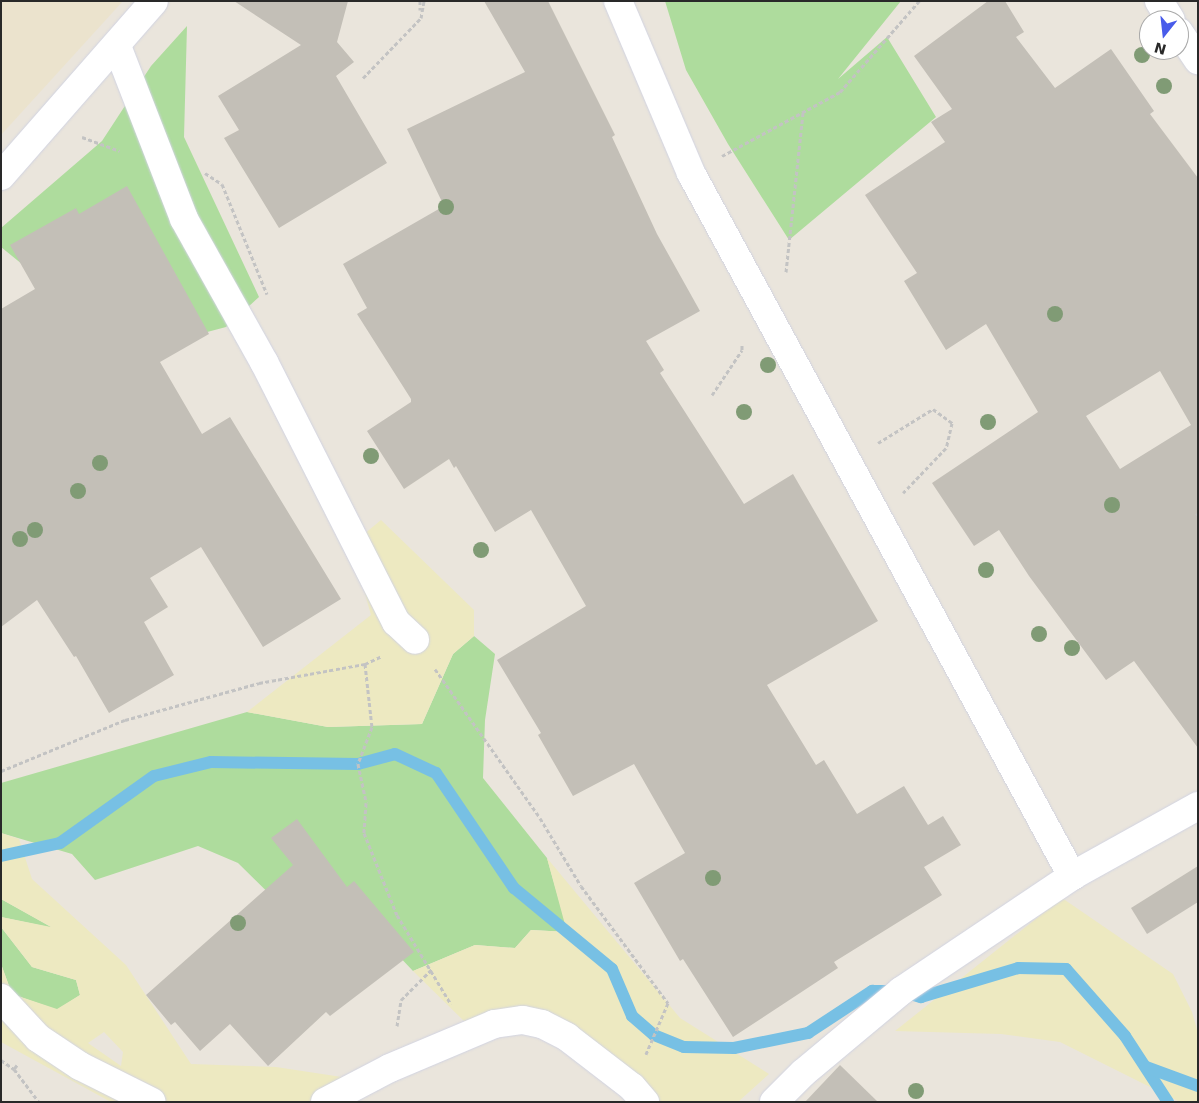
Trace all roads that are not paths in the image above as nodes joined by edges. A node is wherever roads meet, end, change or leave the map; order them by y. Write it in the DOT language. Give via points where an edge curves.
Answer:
graph roads {
  1 [pos="154,1"];
  2 [pos="618,1"];
  3 [pos="117,46"];
  4 [pos="1189,47"];
  5 [pos="1198,60"];
  6 [pos="1,176"];
  7 [pos="415,640"];
  8 [pos="1198,806"];
  9 [pos="1072,876"];
  10 [pos="1,998"];
  11 [pos="639,1094"];
  12 [pos="152,1102"];
  13 [pos="325,1102"];
  14 [pos="774,1102"];
  1 -- 3 [label="street"];
  2 -- 9 [label="street" via="691,173 880,516"];
  3 -- 6 [label="street"];
  3 -- 7 [label="street" via="184,219 299,427 396,622"];
  4 -- 5 [label="street"];
  8 -- 9 [label="street"];
  9 -- 14 [label="street" via="901,991 803,1073"];
  10 -- 12 [label="street" via="38,1038 80,1066"];
  11 -- 13 [label="street" via="567,1037 542,1024 523,1020 494,1024 416,1057"];
}
